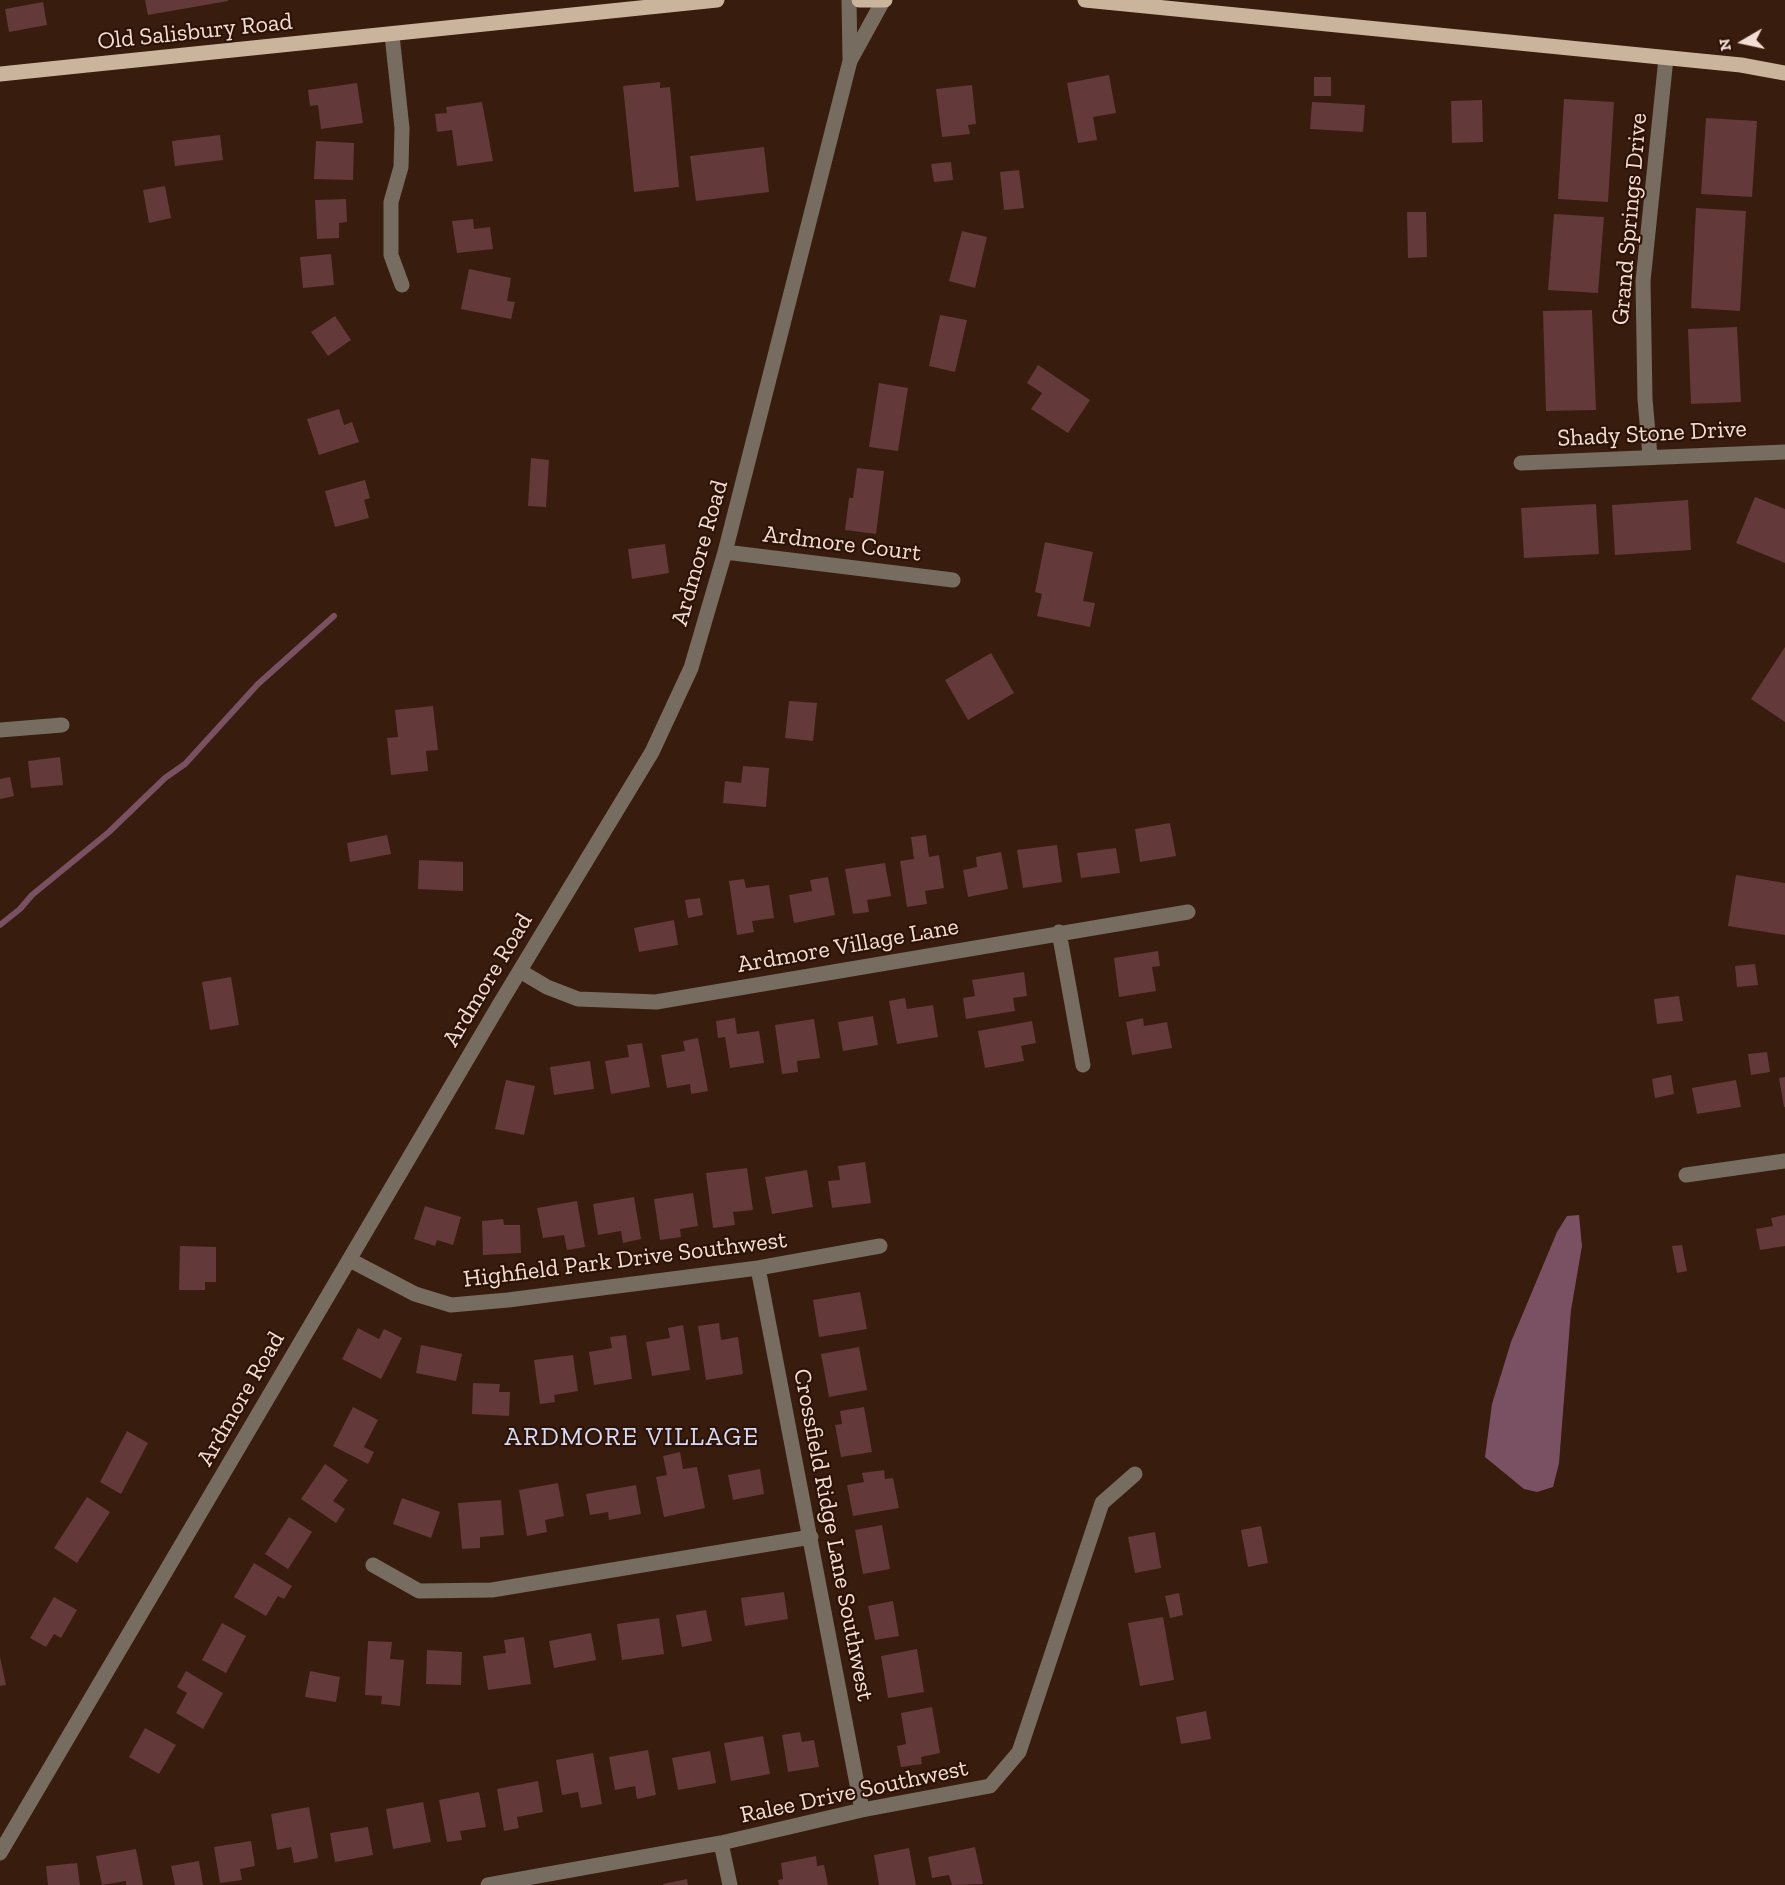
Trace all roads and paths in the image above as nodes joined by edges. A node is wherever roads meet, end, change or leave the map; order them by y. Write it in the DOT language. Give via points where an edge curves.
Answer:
graph roads {
  1 [pos="717,0"];
  2 [pos="849,0"];
  3 [pos="859,0"];
  4 [pos="884,0"];
  5 [pos="1085,0"];
  6 [pos="636,5"];
  7 [pos="392,34"];
  8 [pos="1666,58"];
  9 [pos="850,61"];
  10 [pos="1785,73"];
  11 [pos="0,74"];
  12 [pos="402,285"];
  13 [pos="1785,452"];
  14 [pos="1650,456"];
  15 [pos="1521,464"];
  16 [pos="725,552"];
  17 [pos="953,580"];
  18 [pos="62,725"];
  19 [pos="0,730"];
  20 [pos="1188,912"];
  21 [pos="1059,932"];
  22 [pos="520,971"];
  23 [pos="1083,1065"];
  24 [pos="1785,1161"];
  25 [pos="1686,1175"];
  26 [pos="880,1246"];
  27 [pos="350,1260"];
  28 [pos="758,1268"];
  29 [pos="1135,1474"];
  30 [pos="811,1537"];
  31 [pos="373,1565"];
  32 [pos="862,1809"];
  33 [pos="721,1843"];
  34 [pos="0,1853"];
  35 [pos="488,1885"];
  36 [pos="730,1885"];
  1 -- 6 [label="main road, Old Salisbury Road"];
  2 -- 9 [label="street, Ardmore Road"];
  3 -- 4 [label="main road"];
  4 -- 9 [label="street, Ardmore Road"];
  5 -- 8 [label="main road"];
  6 -- 7 [label="main road, Old Salisbury Road"];
  7 -- 11 [label="main road, Old Salisbury Road"];
  7 -- 12 [label="street" via="402,128 401,167 391,202 391,255"];
  8 -- 10 [label="main road"];
  8 -- 14 [label="street, Grand Springs Drive" via="1643,280"];
  9 -- 16 [label="street, Ardmore Road"];
  13 -- 14 [label="street, Shady Stone Drive"];
  14 -- 15 [label="street, Shady Stone Drive"];
  16 -- 17 [label="street, Ardmore Court"];
  16 -- 22 [label="street, Ardmore Road" via="691,668 652,752"];
  18 -- 19 [label="street"];
  20 -- 21 [label="street, Ardmore Village Lane"];
  21 -- 22 [label="street, Ardmore Village Lane" via="656,1002 578,999"];
  21 -- 23 [label="street"];
  22 -- 27 [label="street, Ardmore Road"];
  24 -- 25 [label="street"];
  26 -- 28 [label="street, Highfield Park Drive Southwest"];
  27 -- 28 [label="street, Highfield Park Drive Southwest" via="415,1294 451,1305"];
  27 -- 34 [label="street, Ardmore Road"];
  28 -- 30 [label="street, Crossfield Ridge Lane Southwest"];
  29 -- 32 [label="street, Ralee Drive Southwest" via="1102,1503 1019,1752 1003,1773 990,1786 974,1791"];
  30 -- 31 [label="street" via="492,1590 419,1591"];
  30 -- 32 [label="street, Crossfield Ridge Lane Southwest"];
  32 -- 33 [label="street, Ralee Drive Southwest"];
  33 -- 35 [label="street, Ralee Drive Southwest"];
  33 -- 36 [label="street"];
}
